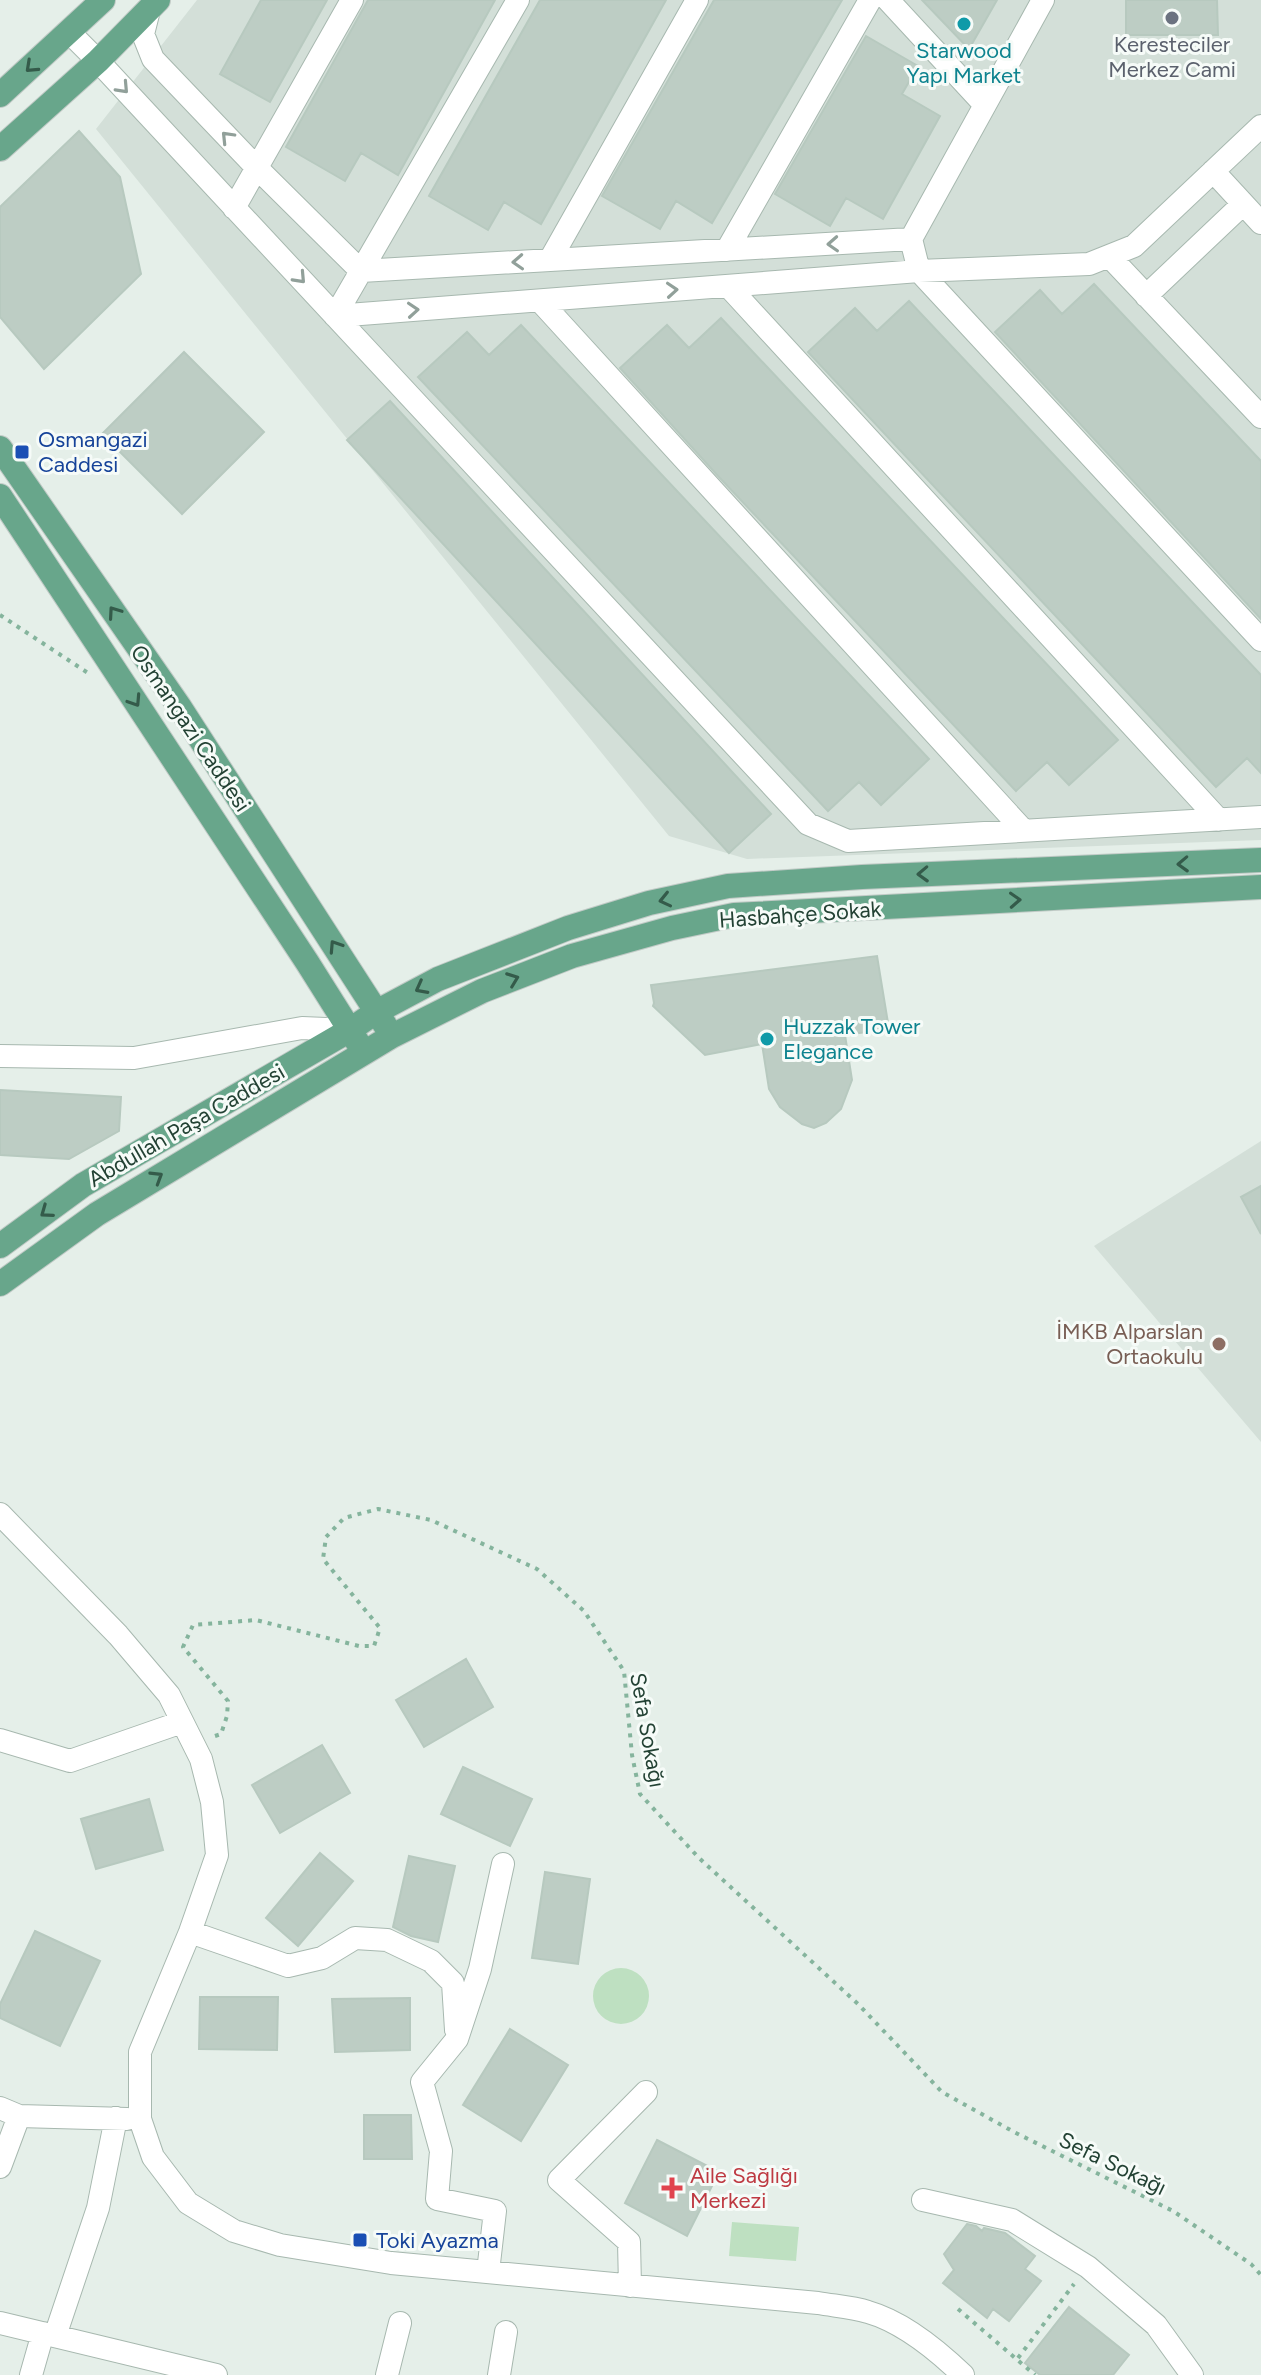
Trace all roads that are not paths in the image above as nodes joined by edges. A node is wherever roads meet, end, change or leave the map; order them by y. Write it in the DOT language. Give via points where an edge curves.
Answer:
graph roads {
  1 [pos="103,0"];
  2 [pos="352,0"];
  3 [pos="518,0"];
  4 [pos="697,0"];
  5 [pos="870,0"];
  6 [pos="888,0"];
  7 [pos="1043,0"];
  8 [pos="154,5"];
  9 [pos="69,32"];
  10 [pos="98,61"];
  11 [pos="0,95"];
  12 [pos="985,105"];
  13 [pos="1261,126"];
  14 [pos="0,149"];
  15 [pos="257,168"];
  16 [pos="1213,171"];
  17 [pos="1243,204"];
  18 [pos="234,208"];
  19 [pos="1261,223"];
  20 [pos="911,239"];
  21 [pos="727,250"];
  22 [pos="1109,256"];
  23 [pos="550,260"];
  24 [pos="361,271"];
  25 [pos="919,271"];
  26 [pos="728,286"];
  27 [pos="1146,296"];
  28 [pos="540,301"];
  29 [pos="335,316"];
  30 [pos="1261,417"];
  31 [pos="0,448"];
  32 [pos="0,496"];
  33 [pos="1261,640"];
  34 [pos="1261,817"];
  35 [pos="1219,820"];
  36 [pos="1024,831"];
  37 [pos="1261,860"];
  38 [pos="1261,887"];
  39 [pos="376,1012"];
  40 [pos="350,1030"];
  41 [pos="392,1036"];
  42 [pos="364,1053"];
  43 [pos="0,1056"];
  44 [pos="0,1246"];
  45 [pos="0,1284"];
  46 [pos="0,1514"];
  47 [pos="182,1722"];
  48 [pos="0,1740"];
  49 [pos="503,1864"];
  50 [pos="190,1932"];
  51 [pos="457,2039"];
  52 [pos="646,2092"];
  53 [pos="9,2112"];
  54 [pos="116,2118"];
  55 [pos="140,2119"];
  56 [pos="0,2167"];
  57 [pos="923,2200"];
  58 [pos="488,2272"];
  59 [pos="630,2286"];
  60 [pos="0,2323"];
  61 [pos="400,2323"];
  62 [pos="506,2332"];
  63 [pos="49,2334"];
  64 [pos="31,2375"];
  65 [pos="216,2375"];
  66 [pos="387,2375"];
  67 [pos="499,2375"];
  68 [pos="963,2375"];
  69 [pos="1192,2375"];
  1 -- 9 [label="main road"];
  2 -- 15 [label="street"];
  3 -- 24 [label="street"];
  4 -- 23 [label="street"];
  5 -- 21 [label="street"];
  6 -- 12 [label="street"];
  7 -- 12 [label="street"];
  8 -- 10 [label="main road"];
  15 -- 8 [label="street, one-way" via="153,59 143,34"];
  9 -- 10 [label="street"];
  9 -- 11 [label="main road, one-way"];
  10 -- 14 [label="main road"];
  10 -- 18 [label="street, one-way"];
  12 -- 20 [label="street"];
  13 -- 16 [label="street"];
  15 -- 18 [label="street"];
  15 -- 24 [label="street"];
  16 -- 17 [label="street"];
  16 -- 22 [label="street" via="1134,246"];
  17 -- 19 [label="street"];
  17 -- 27 [label="street"];
  18 -- 29 [label="street, one-way"];
  20 -- 21 [label="street, one-way"];
  20 -- 25 [label="street"];
  21 -- 23 [label="street"];
  22 -- 25 [label="street" via="1089,264"];
  22 -- 27 [label="street"];
  23 -- 24 [label="street, one-way"];
  24 -- 29 [label="street"];
  25 -- 26 [label="street"];
  25 -- 33 [label="street"];
  28 -- 26 [label="street, one-way"];
  26 -- 35 [label="street"];
  27 -- 30 [label="street"];
  29 -- 28 [label="street, one-way"];
  28 -- 36 [label="street"];
  29 -- 36 [label="street" via="808,824 848,841"];
  39 -- 31 [label="main road, Osmangazi Caddesi, one-way" via="179,706"];
  32 -- 40 [label="main road, Osmangazi Caddesi, one-way"];
  34 -- 35 [label="street"];
  35 -- 36 [label="street"];
  37 -- 39 [label="main road, Hasbahçe Sokak, one-way" via="728,886 568,928 438,979"];
  41 -- 38 [label="main road, Hasbahçe Sokak, one-way" via="482,991 572,956 734,915"];
  39 -- 40 [label="main road, Abdullah Paşa Caddesi"];
  39 -- 41 [label="main road, Osmangazi Caddesi"];
  40 -- 42 [label="main road, Osmangazi Caddesi"];
  40 -- 43 [label="street" via="302,1028 134,1058"];
  40 -- 44 [label="main road, Abdullah Paşa Caddesi, one-way" via="83,1185"];
  41 -- 42 [label="main road, Hasbahçe Sokak"];
  45 -- 42 [label="main road, Abdullah Paşa Caddesi, one-way" via="110,1206"];
  46 -- 47 [label="street" via="118,1635 169,1695"];
  47 -- 48 [label="street" via="70,1761"];
  47 -- 50 [label="street" via="201,1759 217,1855"];
  49 -- 51 [label="street" via="480,1969"];
  50 -- 51 [label="street" via="288,1966 322,1958 355,1938 387,1940 431,1961 453,1983"];
  50 -- 55 [label="street" via="140,2052"];
  51 -- 58 [label="street" via="422,2082 441,2151 437,2199 495,2211"];
  52 -- 59 [label="street" via="559,2180 629,2242"];
  53 -- 54 [label="street"];
  53 -- 56 [label="street"];
  54 -- 55 [label="street"];
  54 -- 63 [label="street" via="98,2208"];
  55 -- 58 [label="street" via="153,2157 188,2203 234,2231 280,2245 377,2261"];
  57 -- 69 [label="street" via="1012,2220 1088,2267 1156,2325"];
  58 -- 59 [label="street"];
  59 -- 68 [label="street" via="868,2312 909,2332"];
  60 -- 63 [label="street"];
  61 -- 66 [label="street"];
  62 -- 67 [label="street"];
  63 -- 64 [label="street"];
  63 -- 65 [label="street"];
}
